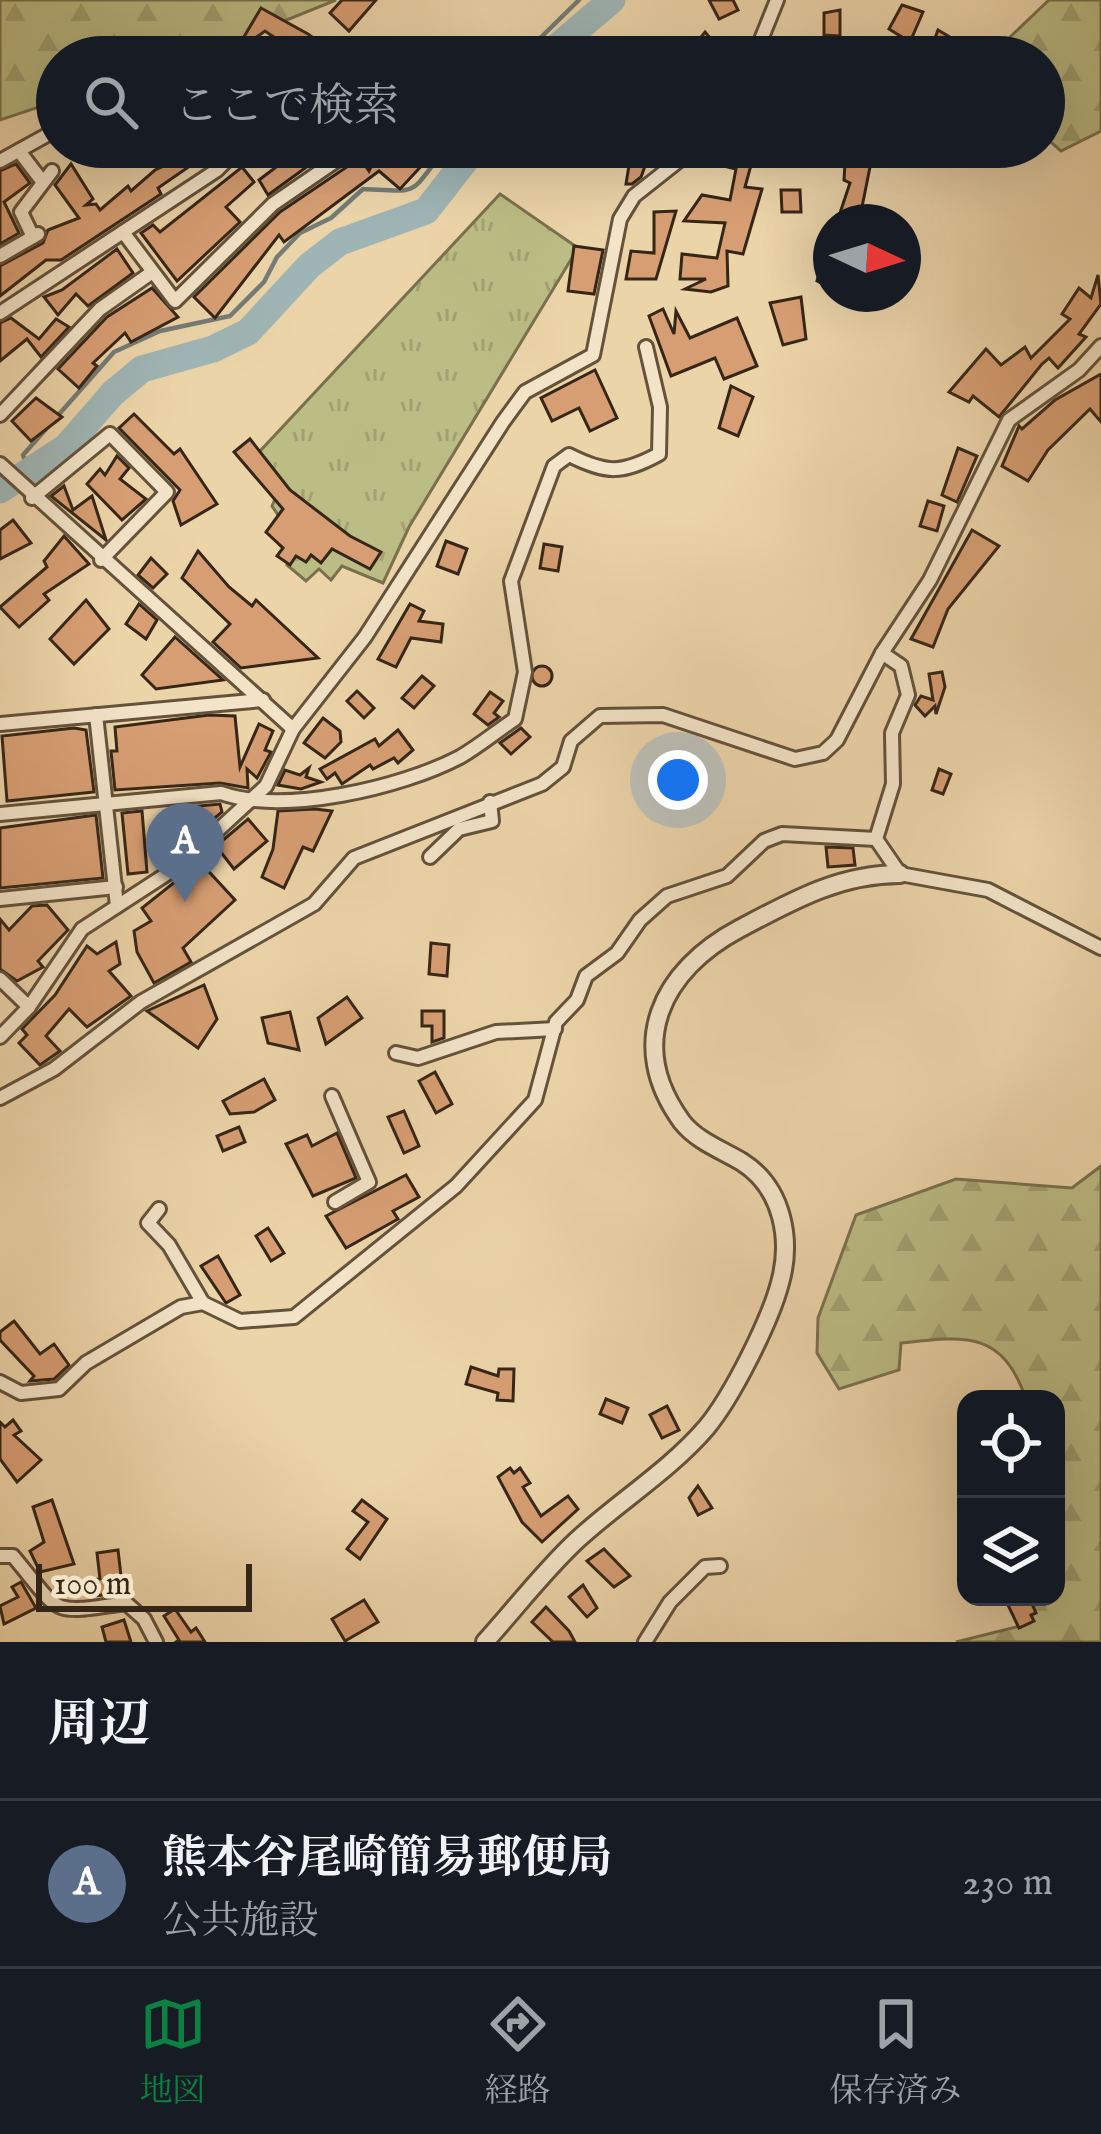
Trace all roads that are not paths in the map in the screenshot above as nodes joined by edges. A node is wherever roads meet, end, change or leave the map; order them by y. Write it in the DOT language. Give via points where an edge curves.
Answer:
graph roads {
  1 [pos="777,0"];
  2 [pos="762,36"];
  3 [pos="36,141"];
  4 [pos="19,151"];
  5 [pos="0,160"];
  6 [pos="36,166"];
  7 [pos="38,168"];
  8 [pos="219,168"];
  9 [pos="325,168"];
  10 [pos="669,168"];
  11 [pos="123,232"];
  12 [pos="0,256"];
  13 [pos="151,273"];
  14 [pos="0,313"];
  15 [pos="646,346"];
  16 [pos="1101,346"];
  17 [pos="0,416"];
  18 [pos="0,464"];
  19 [pos="31,497"];
  20 [pos="101,560"];
  21 [pos="882,653"];
  22 [pos="263,700"];
  23 [pos="96,715"];
  24 [pos="0,724"];
  25 [pos="293,729"];
  26 [pos="248,802"];
  27 [pos="490,802"];
  28 [pos="106,805"];
  29 [pos="0,814"];
  30 [pos="875,839"];
  31 [pos="430,856"];
  32 [pos="900,874"];
  33 [pos="116,887"];
  34 [pos="0,899"];
  35 [pos="117,906"];
  36 [pos="1101,948"];
  37 [pos="0,979"];
  38 [pos="28,1007"];
  39 [pos="555,1029"];
  40 [pos="0,1037"];
  41 [pos="396,1053"];
  42 [pos="332,1096"];
  43 [pos="0,1098"];
  44 [pos="335,1202"];
  45 [pos="159,1209"];
  46 [pos="203,1303"];
  47 [pos="0,1382"];
  48 [pos="0,1556"];
  49 [pos="720,1566"];
  50 [pos="156,1642"];
  51 [pos="485,1642"];
  52 [pos="645,1642"];
  1 -- 2 [label="street"];
  3 -- 4 [label="street"];
  4 -- 5 [label="street"];
  4 -- 6 [label="street"];
  7 -- 12 [label="street" via="47,176 21,212 36,236"];
  8 -- 11 [label="street"];
  9 -- 13 [label="street" via="273,204 175,301"];
  10 -- 25 [label="street" via="634,196 620,220 593,355 525,392 365,637"];
  11 -- 13 [label="street"];
  11 -- 14 [label="street"];
  13 -- 17 [label="street" via="100,309"];
  15 -- 26 [label="street" via="661,407 659,454 625,473 569,455 554,466 511,581 525,672 515,719 459,758 381,785"];
  16 -- 21 [label="street" via="1009,420 930,580"];
  18 -- 19 [label="street"];
  19 -- 20 [label="street"];
  19 -- 20 [label="street" via="110,434 167,492"];
  20 -- 22 [label="street"];
  21 -- 27 [label="street" via="837,740 810,758 663,715 614,712 571,741 562,767 542,784"];
  21 -- 30 [label="street" via="901,666 908,695 892,733 893,784"];
  22 -- 23 [label="street"];
  22 -- 25 [label="street"];
  23 -- 24 [label="street"];
  23 -- 28 [label="street"];
  25 -- 26 [label="street" via="266,786"];
  26 -- 28 [label="street" via="221,794"];
  26 -- 35 [label="street" via="179,866"];
  27 -- 31 [label="street" via="492,821 459,829"];
  27 -- 43 [label="street" via="354,858 314,904 141,1002 54,1070"];
  28 -- 29 [label="street"];
  28 -- 33 [label="street"];
  30 -- 32 [label="street"];
  30 -- 39 [label="street" via="782,834 727,876 667,896 586,976"];
  32 -- 36 [label="street" via="988,890"];
  32 -- 51 [label="street" via="864,874 790,902 690,960 668,988 656,1041 661,1084 685,1126 747,1165 772,1196 788,1248 779,1288 706,1428 573,1544"];
  33 -- 34 [label="street"];
  33 -- 35 [label="street"];
  35 -- 38 [label="street" via="82,929"];
  37 -- 38 [label="street"];
  38 -- 40 [label="street"];
  39 -- 41 [label="street" via="496,1032 418,1058"];
  39 -- 46 [label="street" via="535,1100 457,1186 294,1317 240,1321"];
  42 -- 44 [label="street" via="369,1182"];
  45 -- 46 [label="street" via="148,1222"];
  46 -- 47 [label="street" via="181,1307 86,1363 59,1389 21,1393"];
  48 -- 50 [label="street" via="13,1556 55,1609 75,1614 126,1603"];
  49 -- 52 [label="street" via="705,1567 670,1602"];
}
